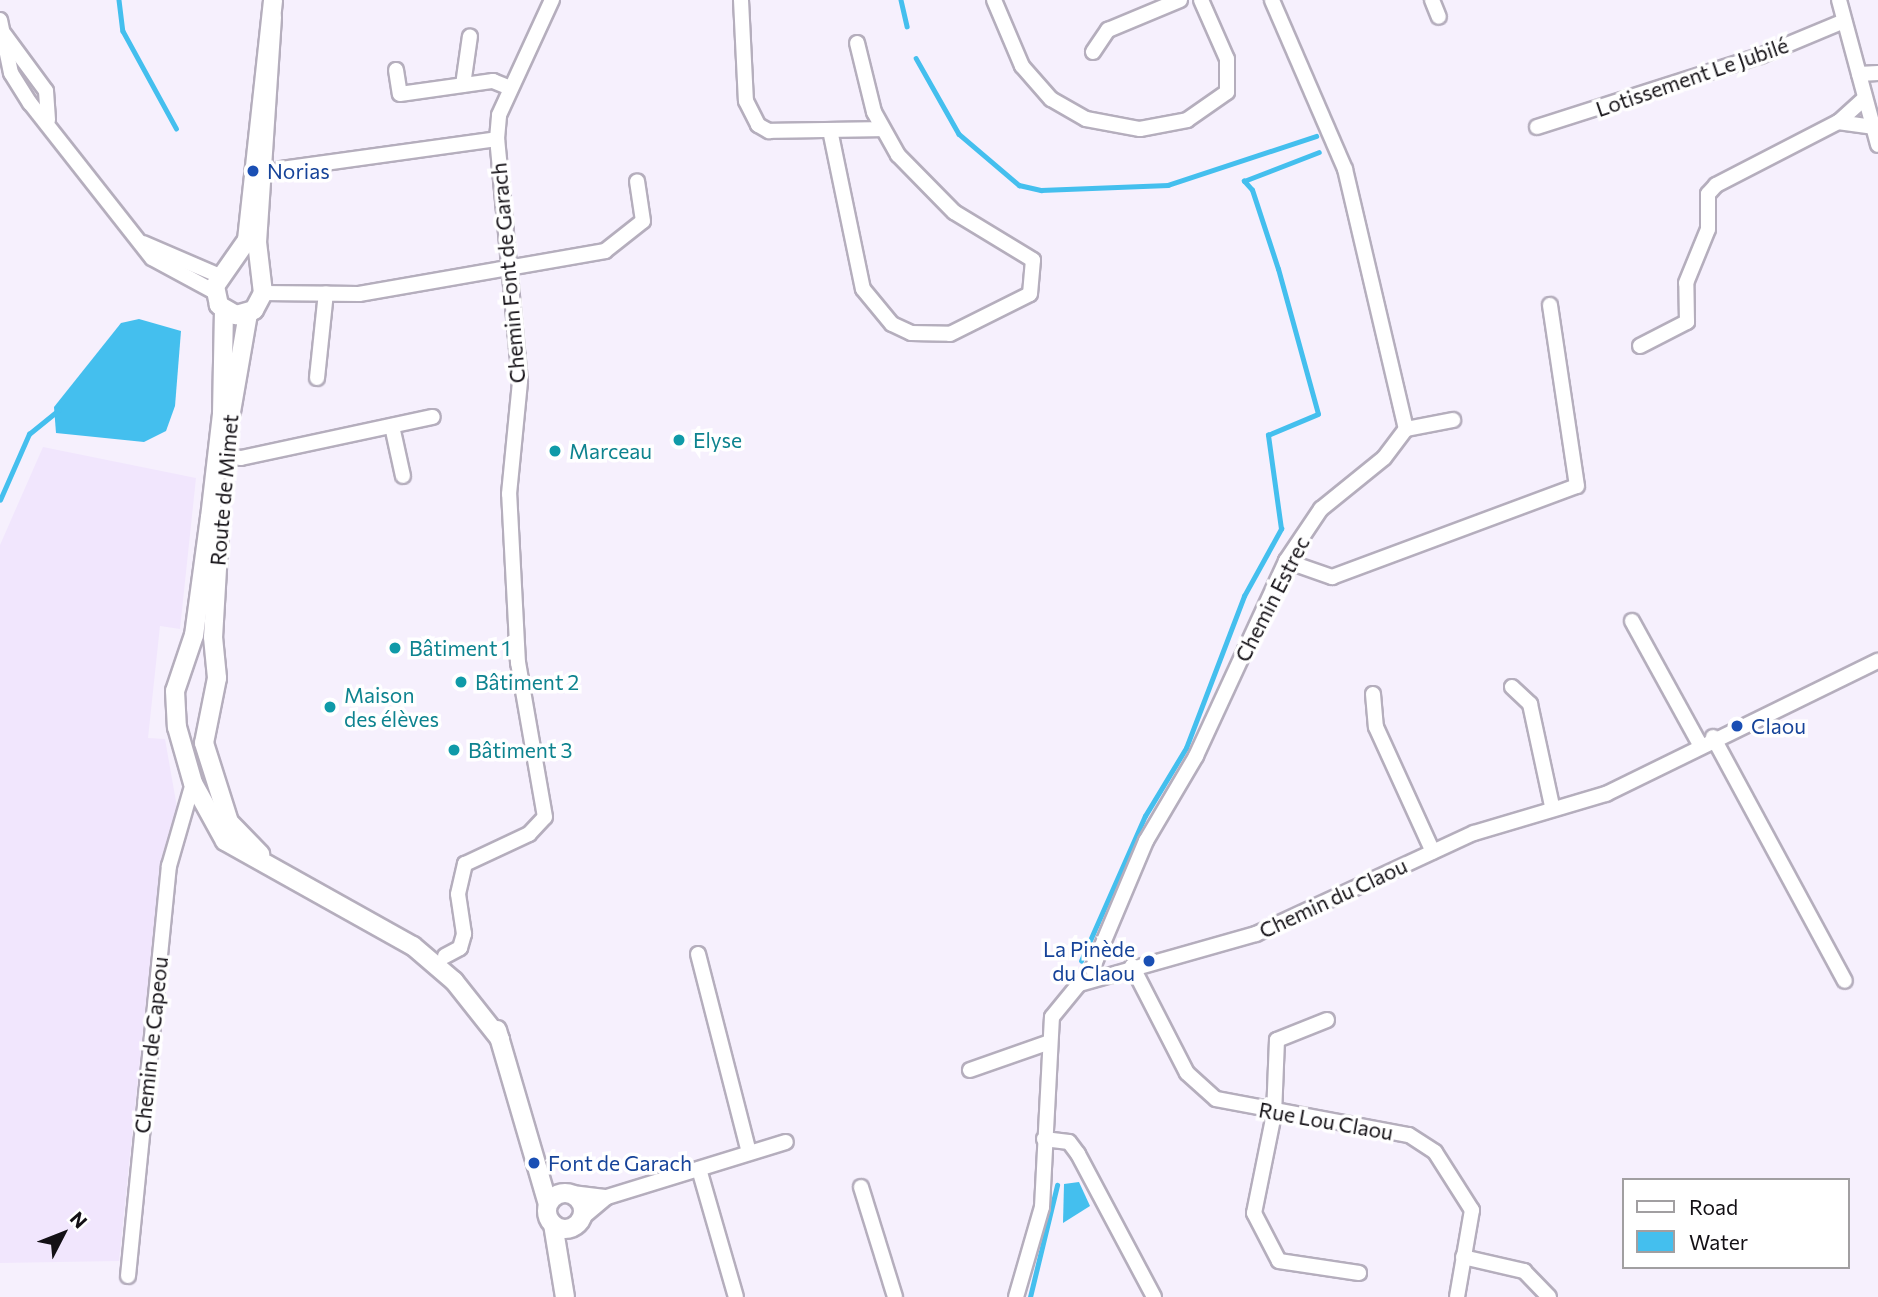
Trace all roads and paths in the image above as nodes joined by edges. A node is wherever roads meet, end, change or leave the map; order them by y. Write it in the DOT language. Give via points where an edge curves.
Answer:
graph roads {
  1 [pos="552,0"];
  2 [pos="741,0"];
  3 [pos="994,0"];
  4 [pos="1180,0"];
  5 [pos="1201,0"];
  6 [pos="1272,0"];
  7 [pos="1432,0"];
  8 [pos="1839,0"];
  9 [pos="272,8"];
  10 [pos="1439,17"];
  11 [pos="1844,21"];
  12 [pos="1,25"];
  13 [pos="470,36"];
  14 [pos="857,43"];
  15 [pos="1094,52"];
  16 [pos="29,65"];
  17 [pos="396,70"];
  18 [pos="11,73"];
  19 [pos="1878,73"];
  20 [pos="1859,74"];
  21 [pos="463,85"];
  22 [pos="510,88"];
  23 [pos="1865,98"];
  24 [pos="48,120"];
  25 [pos="1838,122"];
  26 [pos="1537,127"];
  27 [pos="1872,127"];
  28 [pos="881,129"];
  29 [pos="830,130"];
  30 [pos="497,139"];
  31 [pos="1878,145"];
  32 [pos="281,169"];
  33 [pos="637,181"];
  34 [pos="508,269"];
  35 [pos="222,279"];
  36 [pos="260,284"];
  37 [pos="326,293"];
  38 [pos="1550,305"];
  39 [pos="224,310"];
  40 [pos="248,314"];
  41 [pos="1640,346"];
  42 [pos="317,378"];
  43 [pos="433,418"];
  44 [pos="1453,420"];
  45 [pos="392,426"];
  46 [pos="1406,429"];
  47 [pos="221,455"];
  48 [pos="403,476"];
  49 [pos="1286,561"];
  50 [pos="1632,621"];
  51 [pos="184,660"];
  52 [pos="1878,661"];
  53 [pos="216,669"];
  54 [pos="1513,687"];
  55 [pos="1373,694"];
  56 [pos="175,708"];
  57 [pos="211,712"];
  58 [pos="1706,740"];
  59 [pos="194,783"];
  60 [pos="213,783"];
  61 [pos="202,804"];
  62 [pos="1552,806"];
  63 [pos="187,818"];
  64 [pos="1433,852"];
  65 [pos="304,883"];
  66 [pos="331,897"];
  67 [pos="698,954"];
  68 [pos="445,956"];
  69 [pos="1132,966"];
  70 [pos="1095,978"];
  71 [pos="1845,981"];
  72 [pos="1327,1020"];
  73 [pos="500,1039"];
  74 [pos="1047,1043"];
  75 [pos="970,1070"];
  76 [pos="1274,1114"];
  77 [pos="1044,1139"];
  78 [pos="786,1142"];
  79 [pos="534,1153"];
  80 [pos="749,1153"];
  81 [pos="699,1168"];
  82 [pos="861,1187"];
  83 [pos="569,1193"];
  84 [pos="607,1197"];
  85 [pos="548,1204"];
  86 [pos="578,1223"];
  87 [pos="553,1224"];
  88 [pos="1463,1257"];
  89 [pos="559,1273"];
  90 [pos="1359,1273"];
  91 [pos="128,1276"];
  92 [pos="565,1297"];
  93 [pos="737,1297"];
  94 [pos="895,1297"];
  95 [pos="1016,1297"];
  96 [pos="1154,1297"];
  97 [pos="1457,1297"];
  98 [pos="1549,1297"];
  1 -- 22 [label="street, Chemin Font de Garach" via="540,37"];
  2 -- 29 [label="street" via="750,115 769,131"];
  3 -- 5 [label="street" via="1022,66 1051,99 1086,118 1140,129 1187,120 1227,92 1227,60"];
  4 -- 15 [label="street" via="1108,30"];
  6 -- 46 [label="street" via="1345,169"];
  7 -- 10 [label="street"];
  8 -- 11 [label="street"];
  9 -- 35 [label="street" via="247,240"];
  9 -- 36 [label="street"];
  11 -- 20 [label="street"];
  11 -- 26 [label="street, Lotissement Le Jubilé" via="1760,56"];
  12 -- 16 [label="street"];
  12 -- 18 [label="street"];
  13 -- 21 [label="street"];
  14 -- 28 [label="street"];
  16 -- 18 [label="street"];
  16 -- 24 [label="street" via="46,91"];
  17 -- 21 [label="street" via="400,94"];
  18 -- 24 [label="street"];
  19 -- 20 [label="street"];
  20 -- 23 [label="street"];
  21 -- 22 [label="street" via="493,80"];
  22 -- 30 [label="street, Chemin Font de Garach"];
  23 -- 25 [label="street"];
  23 -- 27 [label="street"];
  24 -- 35 [label="street" via="144,243"];
  25 -- 27 [label="street"];
  25 -- 41 [label="street" via="1716,185 1708,194 1708,229 1686,283 1687,322"];
  27 -- 31 [label="street"];
  28 -- 29 [label="street"];
  28 -- 29 [label="street" via="954,212 1033,260 1024,300 940,335 911,333 879,313 863,289"];
  30 -- 32 [label="street"];
  30 -- 34 [label="street, Chemin Font de Garach"];
  33 -- 34 [label="street" via="643,221 610,249"];
  34 -- 37 [label="street" via="359,294"];
  34 -- 68 [label="street, Chemin Font de Garach" via="520,381 509,527 518,663 545,817 529,834 465,864 458,894 464,934 460,948"];
  35 -- 36 [label="street"];
  35 -- 39 [label="street, Route de Mimet"];
  36 -- 37 [label="street"];
  36 -- 40 [label="street, Route de Mimet"];
  37 -- 42 [label="street"];
  38 -- 49 [label="street" via="1577,486 1332,577"];
  39 -- 40 [label="street"];
  39 -- 47 [label="street, Route de Mimet"];
  40 -- 47 [label="street, Route de Mimet"];
  43 -- 45 [label="street"];
  44 -- 46 [label="street"];
  45 -- 47 [label="street"];
  45 -- 48 [label="street"];
  46 -- 49 [label="street, Chemin Estrec" via="1384,458 1321,509"];
  47 -- 51 [label="street, Route de Mimet" via="194,635"];
  47 -- 53 [label="street, Route de Mimet" via="213,637"];
  49 -- 70 [label="street, Chemin Estrec" via="1196,756 1146,841 1093,967"];
  50 -- 58 [label="street"];
  51 -- 53 [label="street" via="202,655"];
  51 -- 56 [label="street, Route de Mimet"];
  52 -- 58 [label="street, Chemin du Claou"];
  53 -- 57 [label="street, Route de Mimet"];
  54 -- 62 [label="street" via="1530,704"];
  55 -- 64 [label="street" via="1376,727"];
  56 -- 57 [label="street" via="193,722"];
  56 -- 59 [label="street, Route de Mimet"];
  57 -- 60 [label="street, Route de Mimet" via="204,743"];
  58 -- 62 [label="street, Chemin du Claou" via="1606,794"];
  58 -- 71 [label="street"];
  59 -- 61 [label="street, Route de Mimet"];
  59 -- 63 [label="street, Chemin de Capeou"];
  60 -- 61 [label="street, Chemin de Capeou"];
  60 -- 65 [label="street, Route de Mimet" via="247,845"];
  61 -- 63 [label="street, Chemin de Capeou"];
  61 -- 65 [label="street, Route de Mimet" via="232,847"];
  62 -- 64 [label="street, Chemin du Claou"];
  63 -- 91 [label="street, Chemin de Capeou" via="169,866"];
  64 -- 69 [label="street, Chemin du Claou" via="1256,934"];
  65 -- 66 [label="street, Route de Mimet"];
  66 -- 68 [label="street, Route de Mimet" via="397,923"];
  66 -- 73 [label="street, Route de Mimet" via="436,963"];
  67 -- 80 [label="street"];
  68 -- 73 [label="street, Route de Mimet" via="484,1003"];
  69 -- 70 [label="street, Chemin du Claou"];
  69 -- 76 [label="street, Rue Lou Claou" via="1196,1087 1216,1099"];
  70 -- 74 [label="street, Chemin du Claou" via="1067,995 1052,1017"];
  72 -- 76 [label="street" via="1277,1040"];
  73 -- 79 [label="street, Route de Mimet"];
  74 -- 75 [label="street"];
  74 -- 77 [label="street, Chemin du Claou"];
  76 -- 88 [label="street, Rue Lou Claou" via="1409,1135 1435,1152 1472,1210"];
  76 -- 90 [label="street" via="1254,1213 1263,1241 1279,1261"];
  77 -- 95 [label="street, Chemin du Claou" via="1042,1207"];
  77 -- 96 [label="street" via="1069,1142 1078,1154"];
  78 -- 80 [label="street"];
  79 -- 83 [label="street, Route de Mimet"];
  79 -- 85 [label="street, Route de Mimet"];
  80 -- 81 [label="street"];
  81 -- 84 [label="street"];
  81 -- 93 [label="street"];
  82 -- 94 [label="street"];
  83 -- 84 [label="street"];
  83 -- 85 [label="street"];
  83 -- 86 [label="street, Route de Mimet" via="583,1206"];
  84 -- 86 [label="street"];
  85 -- 87 [label="street, Route de Mimet"];
  86 -- 87 [label="street"];
  86 -- 89 [label="street"];
  87 -- 89 [label="street"];
  88 -- 97 [label="street, Rue Lou Claou"];
  88 -- 98 [label="street" via="1524,1271"];
  89 -- 92 [label="street"];
}
